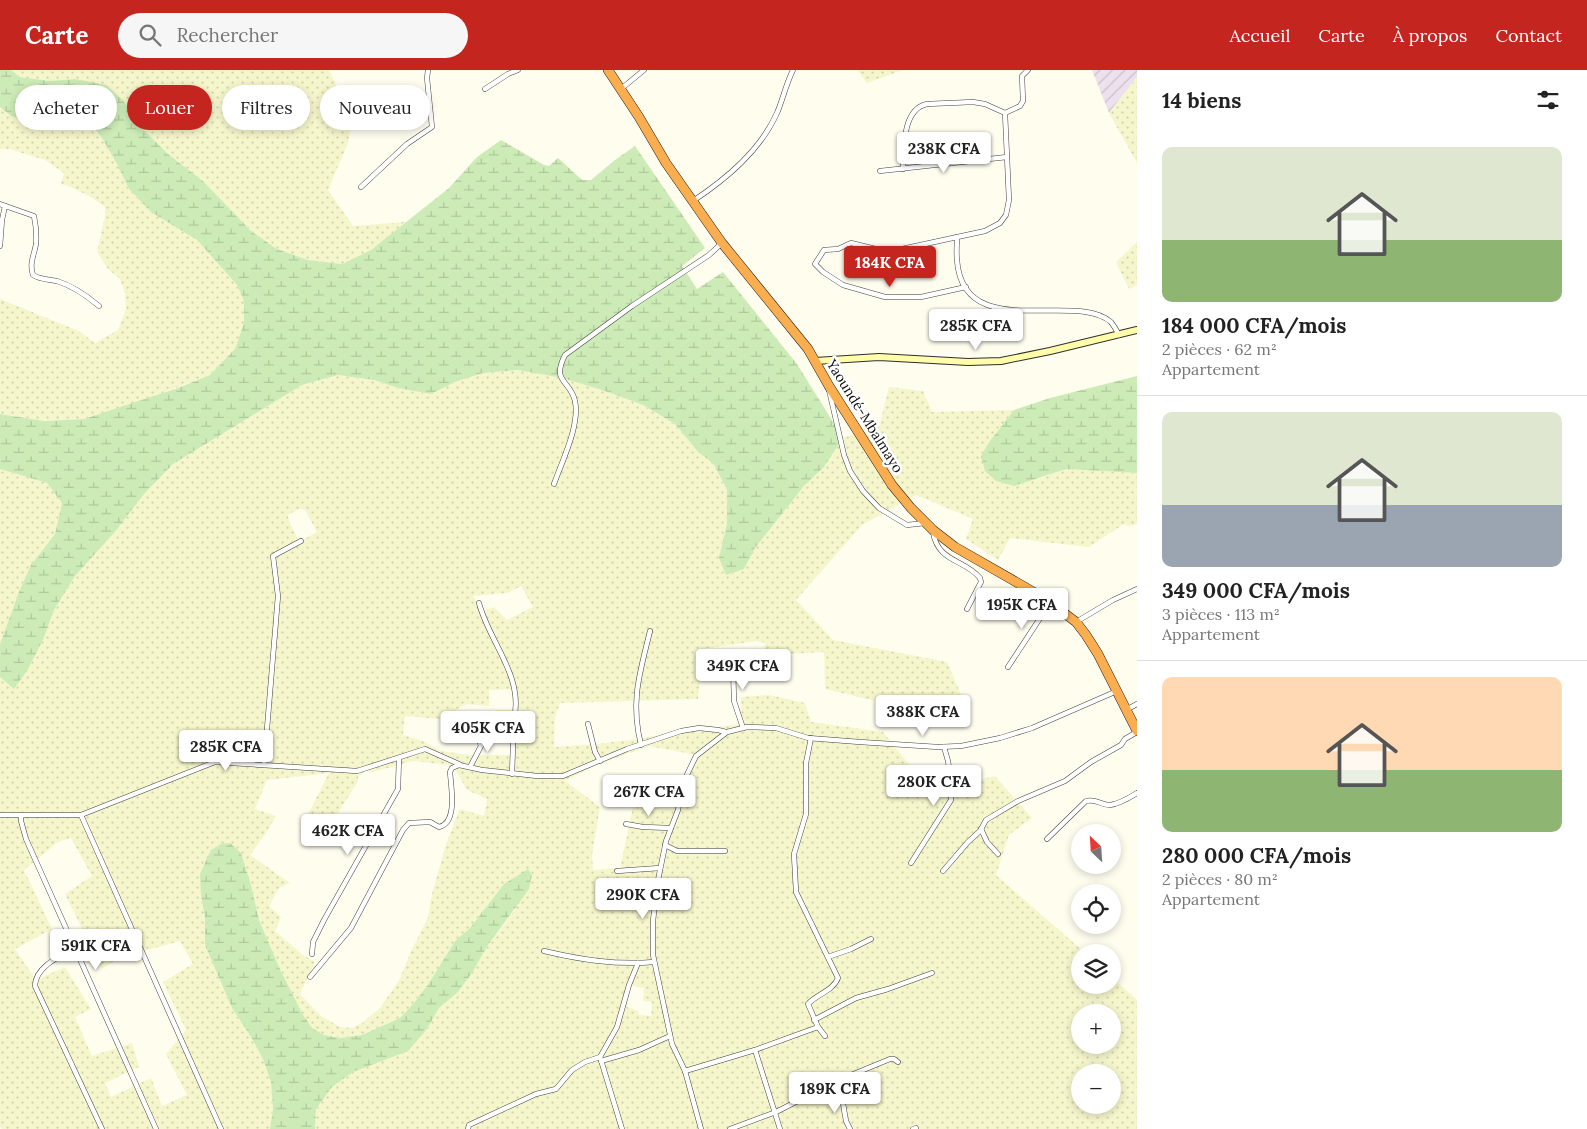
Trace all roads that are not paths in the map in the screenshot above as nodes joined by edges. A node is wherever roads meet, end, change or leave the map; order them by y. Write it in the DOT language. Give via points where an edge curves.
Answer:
graph roads {
  1 [pos="428,70"];
  2 [pos="518,70"];
  3 [pos="608,70"];
  4 [pos="644,70"];
  5 [pos="792,70"];
  6 [pos="1028,70"];
  7 [pos="485,89"];
  8 [pos="621,89"];
  9 [pos="1005,113"];
  10 [pos="1007,157"];
  11 [pos="903,169"];
  12 [pos="880,171"];
  13 [pos="361,187"];
  14 [pos="693,201"];
  15 [pos="3,205"];
  16 [pos="957,237"];
  17 [pos="722,243"];
  18 [pos="0,246"];
  19 [pos="966,287"];
  20 [pos="99,306"];
  21 [pos="1137,330"];
  22 [pos="1119,335"];
  23 [pos="815,361"];
  24 [pos="829,386"];
  25 [pos="554,484"];
  26 [pos="925,523"];
  27 [pos="933,530"];
  28 [pos="301,541"];
  29 [pos="1137,589"];
  30 [pos="1050,602"];
  31 [pos="480,603"];
  32 [pos="967,609"];
  33 [pos="1076,622"];
  34 [pos="650,631"];
  35 [pos="731,659"];
  36 [pos="1008,667"];
  37 [pos="1117,691"];
  38 [pos="1137,704"];
  39 [pos="1126,710"];
  40 [pos="588,724"];
  41 [pos="743,728"];
  42 [pos="727,732"];
  43 [pos="1137,732"];
  44 [pos="478,737"];
  45 [pos="811,738"];
  46 [pos="641,745"];
  47 [pos="944,747"];
  48 [pos="399,758"];
  49 [pos="600,760"];
  50 [pos="459,764"];
  51 [pos="264,765"];
  52 [pos="470,768"];
  53 [pos="512,774"];
  54 [pos="1137,793"];
  55 [pos="0,815"];
  56 [pos="22,815"];
  57 [pos="81,816"];
  58 [pos="626,824"];
  59 [pos="671,828"];
  60 [pos="981,829"];
  61 [pos="1047,838"];
  62 [pos="665,845"];
  63 [pos="725,851"];
  64 [pos="998,854"];
  65 [pos="910,863"];
  66 [pos="660,868"];
  67 [pos="617,871"];
  68 [pos="943,871"];
  69 [pos="871,939"];
  70 [pos="75,948"];
  71 [pos="544,950"];
  72 [pos="312,954"];
  73 [pos="828,958"];
  74 [pos="654,962"];
  75 [pos="638,963"];
  76 [pos="932,973"];
  77 [pos="310,976"];
  78 [pos="814,1020"];
  79 [pos="818,1028"];
  80 [pos="670,1036"];
  81 [pos="825,1036"];
  82 [pos="755,1050"];
  83 [pos="600,1059"];
  84 [pos="898,1062"];
  85 [pos="685,1070"];
  86 [pos="838,1080"];
  87 [pos="776,1112"];
  88 [pos="102,1129"];
  89 [pos="156,1129"];
  90 [pos="222,1129"];
  91 [pos="468,1129"];
  92 [pos="622,1129"];
  93 [pos="702,1129"];
  94 [pos="730,1129"];
  95 [pos="780,1129"];
  96 [pos="850,1129"];
  1 -- 13 [label="street" via="432,127 407,144"];
  2 -- 7 [label="street"];
  3 -- 8 [label="highway, Yaoundé-Mbalmayo"];
  4 -- 8 [label="street"];
  5 -- 14 [label="street" via="776,115 764,135 731,174"];
  6 -- 9 [label="street" via="1021,81 1023,101"];
  8 -- 14 [label="highway, Yaoundé-Mbalmayo"];
  9 -- 10 [label="street"];
  9 -- 11 [label="street" via="974,102 920,106 909,122"];
  10 -- 11 [label="street"];
  10 -- 16 [label="street" via="1009,200 1006,216 990,229"];
  11 -- 12 [label="street"];
  14 -- 17 [label="highway, Yaoundé-Mbalmayo"];
  15 -- 18 [label="street"];
  15 -- 20 [label="street" via="34,216 37,227 31,262 34,275 71,287"];
  16 -- 19 [label="street" via="959,272"];
  16 -- 19 [label="street" via="888,252 849,244 824,250 816,264 843,285 885,297 921,297"];
  17 -- 23 [label="highway, Yaoundé-Mbalmayo"];
  17 -- 25 [label="street" via="565,355 560,372 575,401 576,422"];
  19 -- 22 [label="street" via="976,297 999,308 1096,315 1111,322"];
  21 -- 22 [label="main road"];
  22 -- 23 [label="main road" via="1001,361 879,357"];
  23 -- 24 [label="highway, Yaoundé-Mbalmayo"];
  24 -- 26 [label="highway, Yaoundé-Mbalmayo" via="892,486"];
  24 -- 26 [label="street" via="844,455 863,491 879,508 908,525"];
  26 -- 27 [label="highway, Yaoundé-Mbalmayo"];
  27 -- 30 [label="highway, Yaoundé-Mbalmayo" via="955,547"];
  27 -- 32 [label="street" via="936,546 980,578"];
  28 -- 51 [label="street" via="273,556 278,596"];
  29 -- 33 [label="street"];
  30 -- 33 [label="highway, Yaoundé-Mbalmayo"];
  30 -- 36 [label="street"];
  31 -- 53 [label="street" via="485,623 511,674 516,712"];
  33 -- 37 [label="highway, Yaoundé-Mbalmayo" via="1098,654"];
  34 -- 46 [label="street" via="636,698"];
  35 -- 41 [label="street" via="734,701"];
  37 -- 39 [label="highway, Yaoundé-Mbalmayo"];
  37 -- 47 [label="street" via="1032,728 1000,738"];
  38 -- 39 [label="street"];
  39 -- 43 [label="highway, Yaoundé-Mbalmayo"];
  40 -- 49 [label="street"];
  41 -- 42 [label="street"];
  41 -- 45 [label="street" via="776,728"];
  42 -- 46 [label="street" via="699,728"];
  42 -- 59 [label="street" via="696,756 682,785"];
  43 -- 60 [label="street" via="1065,781 1018,801 986,820"];
  44 -- 52 [label="street" via="481,746"];
  45 -- 47 [label="street"];
  45 -- 73 [label="street" via="806,763 806,814 794,854 796,892"];
  46 -- 49 [label="street"];
  47 -- 65 [label="street" via="952,785 951,800"];
  48 -- 50 [label="street" via="425,749"];
  48 -- 51 [label="street" via="357,771"];
  48 -- 72 [label="street" via="398,789 312,942"];
  49 -- 53 [label="street" via="563,776"];
  50 -- 52 [label="street"];
  50 -- 77 [label="street" via="450,772 452,812 449,822 440,827 430,822 409,823 351,928"];
  51 -- 57 [label="street" via="215,762"];
  52 -- 53 [label="street"];
  54 -- 61 [label="street" via="1110,805 1086,801"];
  55 -- 56 [label="street"];
  56 -- 57 [label="street"];
  56 -- 70 [label="street" via="26,839"];
  57 -- 90 [label="street"];
  58 -- 59 [label="street"];
  59 -- 62 [label="street"];
  60 -- 64 [label="street"];
  60 -- 68 [label="street"];
  62 -- 63 [label="street" via="678,851"];
  62 -- 66 [label="street"];
  66 -- 67 [label="street"];
  66 -- 74 [label="street" via="653,921"];
  69 -- 73 [label="street"];
  70 -- 88 [label="street" via="44,968 36,978 35,986"];
  70 -- 89 [label="street"];
  71 -- 75 [label="street" via="600,962"];
  73 -- 78 [label="street" via="838,978 808,1004"];
  74 -- 75 [label="street"];
  74 -- 80 [label="street"];
  75 -- 83 [label="street" via="617,1027"];
  76 -- 78 [label="street" via="856,998"];
  78 -- 79 [label="street"];
  79 -- 81 [label="street"];
  79 -- 82 [label="street"];
  80 -- 83 [label="street" via="639,1050"];
  80 -- 85 [label="street"];
  82 -- 85 [label="street"];
  82 -- 87 [label="street"];
  83 -- 91 [label="street" via="585,1062 572,1070 556,1089 520,1101 469,1125"];
  83 -- 92 [label="street"];
  84 -- 86 [label="street" via="890,1059"];
  85 -- 93 [label="street"];
  86 -- 87 [label="street"];
  86 -- 96 [label="street"];
  87 -- 94 [label="street"];
  87 -- 95 [label="street"];
}
